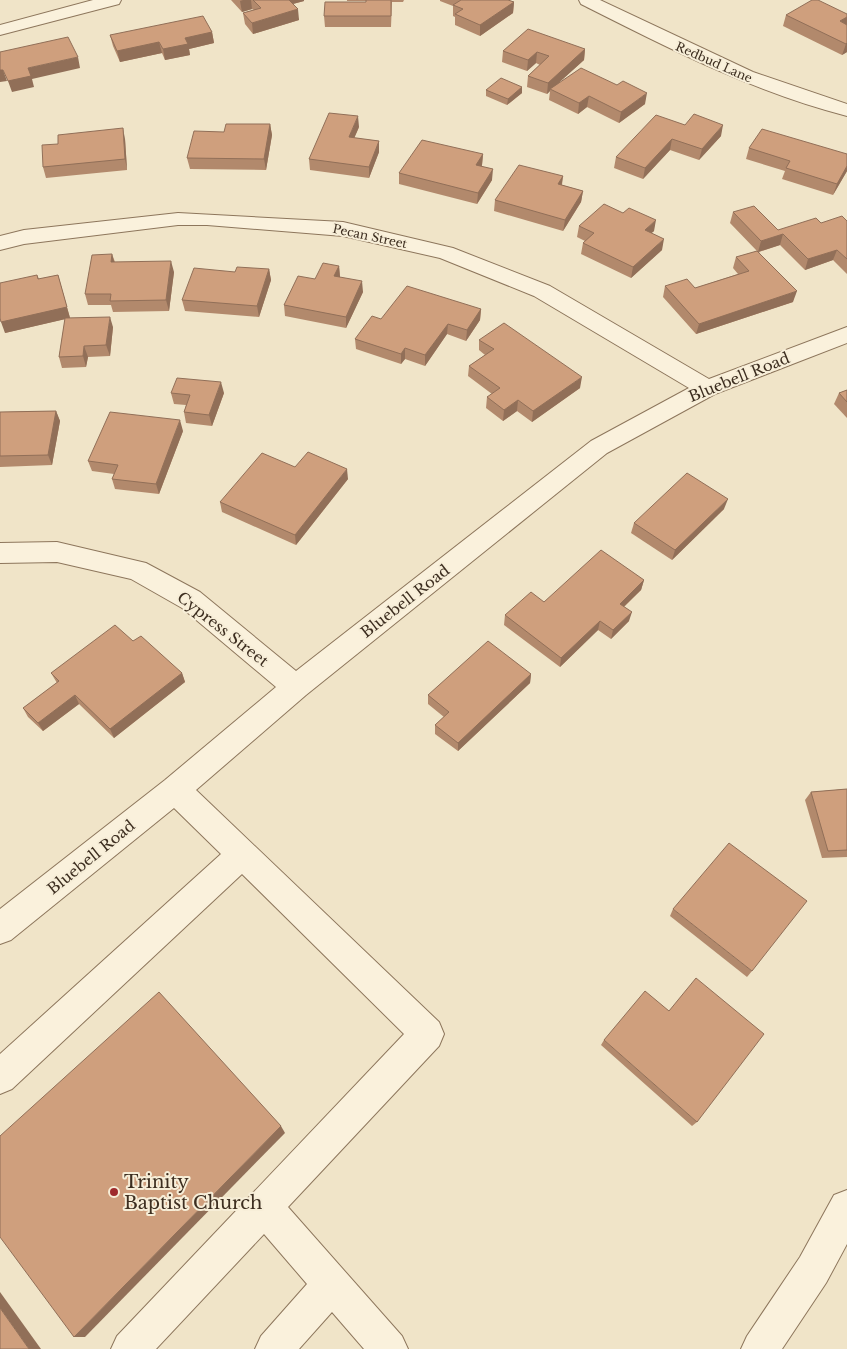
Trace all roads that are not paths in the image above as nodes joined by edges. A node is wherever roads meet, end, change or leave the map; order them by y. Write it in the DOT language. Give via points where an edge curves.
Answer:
graph roads {
  1 [pos="113,0"];
  2 [pos="587,0"];
  3 [pos="0,30"];
  4 [pos="847,110"];
  5 [pos="0,243"];
  6 [pos="847,335"];
  7 [pos="706,388"];
  8 [pos="0,553"];
  9 [pos="296,687"];
  10 [pos="175,789"];
  11 [pos="242,854"];
  12 [pos="0,929"];
  13 [pos="0,1078"];
  14 [pos="264,1207"];
  15 [pos="847,1208"];
  16 [pos="332,1284"];
  17 [pos="130,1349"];
  18 [pos="274,1349"];
  19 [pos="389,1349"];
  20 [pos="760,1349"];
  1 -- 3 [label="street"];
  2 -- 4 [label="street, Redbud Lane" via="693,54 761,83"];
  5 -- 7 [label="street, Pecan Street" via="24,237 178,219 343,228 446,253 542,291"];
  6 -- 7 [label="street, Bluebell Road"];
  7 -- 9 [label="street, Bluebell Road" via="599,447"];
  8 -- 9 [label="street, Cypress Street" via="57,552 137,570 191,600"];
  9 -- 10 [label="street, Bluebell Road"];
  10 -- 11 [label="street"];
  10 -- 12 [label="street, Bluebell Road"];
  11 -- 13 [label="street"];
  11 -- 14 [label="street" via="427,1034"];
  14 -- 16 [label="street"];
  14 -- 17 [label="street"];
  15 -- 20 [label="street" via="813,1270"];
  16 -- 18 [label="street"];
  16 -- 19 [label="street"];
}
